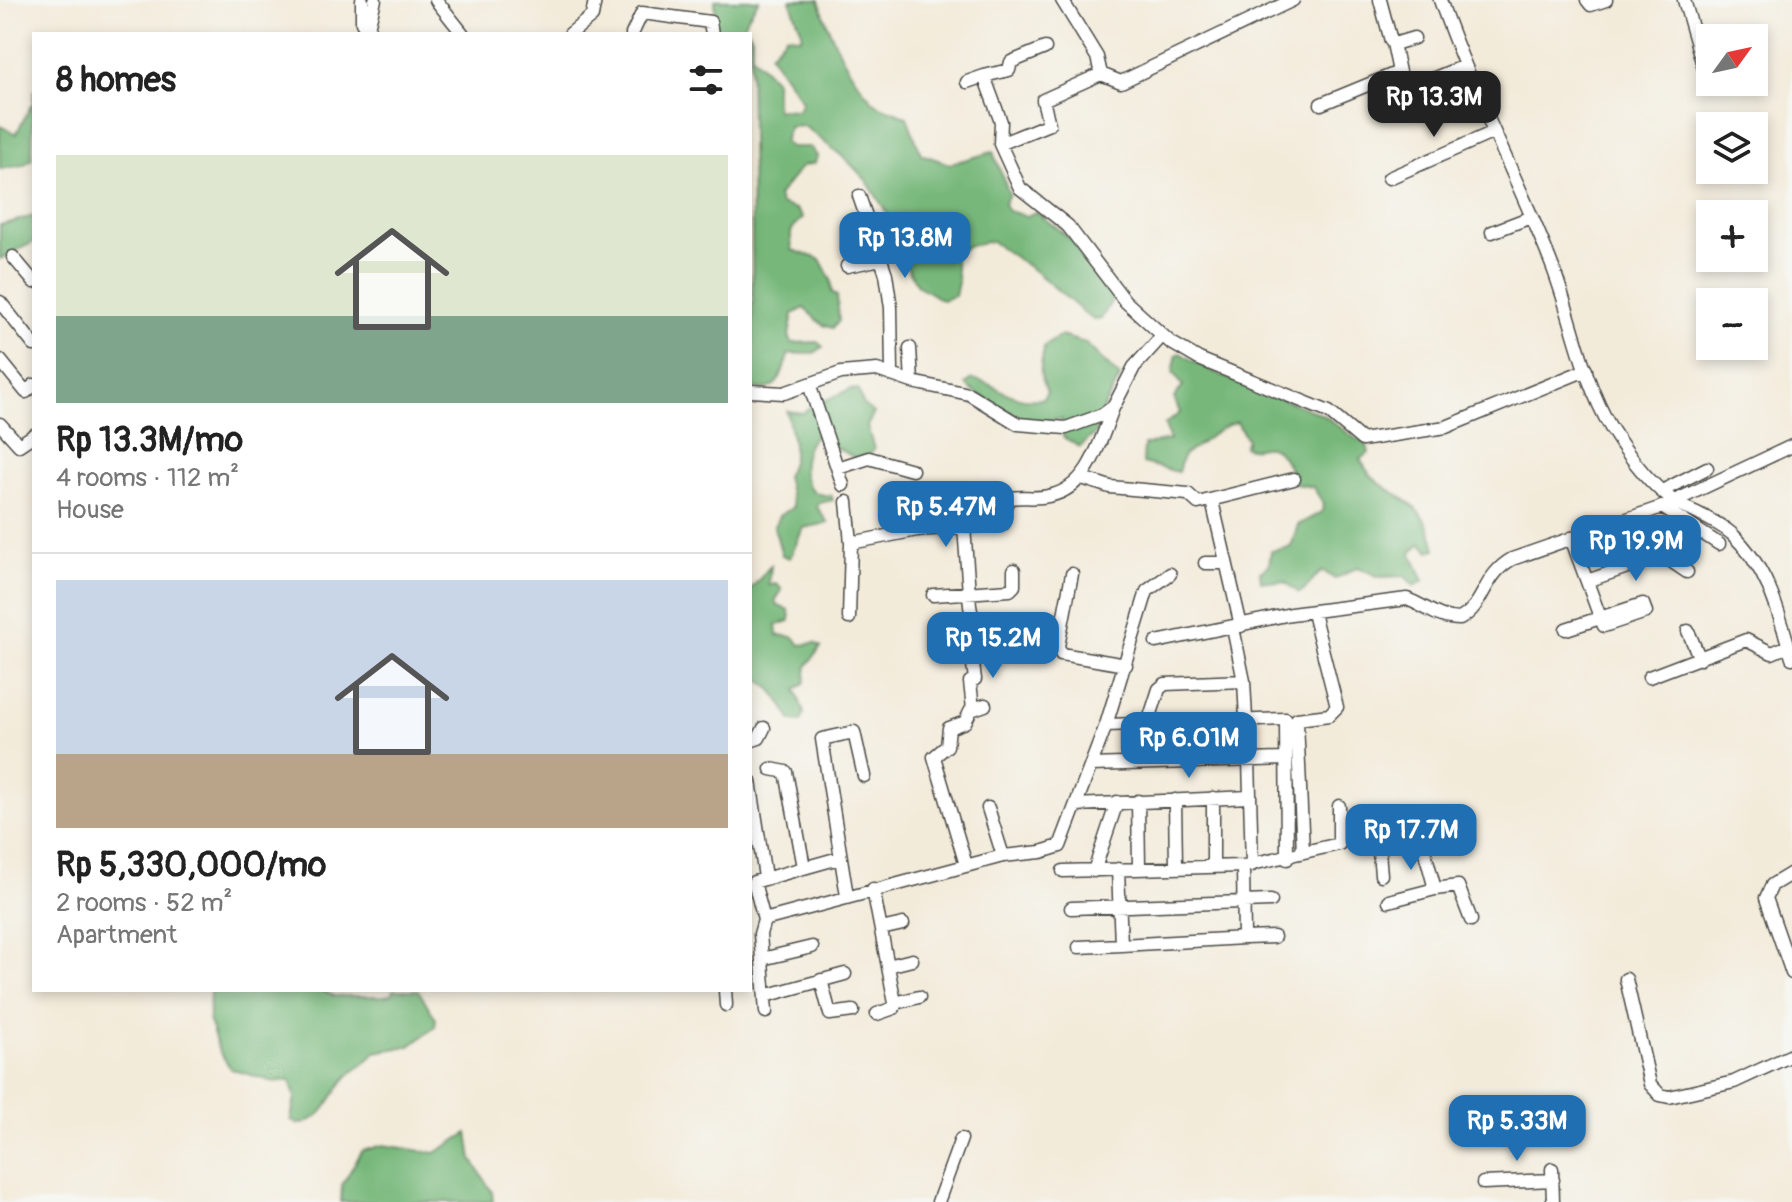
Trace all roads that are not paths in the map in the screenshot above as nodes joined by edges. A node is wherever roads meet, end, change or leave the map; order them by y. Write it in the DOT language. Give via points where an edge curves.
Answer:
graph roads {
  1 [pos="362,0"];
  2 [pos="375,0"];
  3 [pos="436,0"];
  4 [pos="595,0"];
  5 [pos="1062,0"];
  6 [pos="1293,0"];
  7 [pos="1380,0"];
  8 [pos="1440,0"];
  9 [pos="1587,0"];
  10 [pos="1606,0"];
  11 [pos="1684,0"];
  12 [pos="367,32"];
  13 [pos="368,32"];
  14 [pos="461,32"];
  15 [pos="572,32"];
  16 [pos="633,32"];
  17 [pos="712,32"];
  18 [pos="1414,38"];
  19 [pos="1696,41"];
  20 [pos="1393,43"];
  21 [pos="1045,48"];
  22 [pos="1464,66"];
  23 [pos="1101,74"];
  24 [pos="984,76"];
  25 [pos="967,82"];
  26 [pos="1425,82"];
  27 [pos="1321,104"];
  28 [pos="1494,132"];
  29 [pos="1000,144"];
  30 [pos="1389,178"];
  31 [pos="859,196"];
  32 [pos="1531,217"];
  33 [pos="1492,232"];
  34 [pos="13,257"];
  35 [pos="881,259"];
  36 [pos="847,266"];
  37 [pos="32,280"];
  38 [pos="0,302"];
  39 [pos="32,342"];
  40 [pos="1157,346"];
  41 [pos="910,348"];
  42 [pos="0,360"];
  43 [pos="1586,370"];
  44 [pos="892,373"];
  45 [pos="912,382"];
  46 [pos="809,384"];
  47 [pos="32,387"];
  48 [pos="752,391"];
  49 [pos="1114,406"];
  50 [pos="0,424"];
  51 [pos="32,436"];
  52 [pos="1792,446"];
  53 [pos="838,468"];
  54 [pos="1707,468"];
  55 [pos="912,470"];
  56 [pos="1082,478"];
  57 [pos="1294,479"];
  58 [pos="843,485"];
  59 [pos="1662,491"];
  60 [pos="1212,501"];
  61 [pos="1674,501"];
  62 [pos="847,502"];
  63 [pos="1662,507"];
  64 [pos="964,527"];
  65 [pos="1571,538"];
  66 [pos="851,543"];
  67 [pos="1719,544"];
  68 [pos="1205,563"];
  69 [pos="1224,563"];
  70 [pos="1014,570"];
  71 [pos="1687,572"];
  72 [pos="1072,574"];
  73 [pos="1170,574"];
  74 [pos="1587,581"];
  75 [pos="970,591"];
  76 [pos="933,595"];
  77 [pos="1313,613"];
  78 [pos="849,618"];
  79 [pos="1237,627"];
  80 [pos="1566,629"];
  81 [pos="1688,631"];
  82 [pos="1156,642"];
  83 [pos="1790,652"];
  84 [pos="1700,659"];
  85 [pos="1126,665"];
  86 [pos="1649,677"];
  87 [pos="1244,681"];
  88 [pos="1246,719"];
  89 [pos="1291,720"];
  90 [pos="1148,723"];
  91 [pos="1106,725"];
  92 [pos="764,728"];
  93 [pos="752,740"];
  94 [pos="1285,759"];
  95 [pos="1249,760"];
  96 [pos="1091,765"];
  97 [pos="771,769"];
  98 [pos="864,776"];
  99 [pos="752,794"];
  100 [pos="1249,797"];
  101 [pos="1213,798"];
  102 [pos="1175,800"];
  103 [pos="1138,801"];
  104 [pos="1117,802"];
  105 [pos="1076,805"];
  106 [pos="1339,806"];
  107 [pos="988,808"];
  108 [pos="1377,828"];
  109 [pos="1339,829"];
  110 [pos="1303,852"];
  111 [pos="1003,856"];
  112 [pos="839,858"];
  113 [pos="1287,859"];
  114 [pos="966,865"];
  115 [pos="1213,865"];
  116 [pos="1176,866"];
  117 [pos="1248,866"];
  118 [pos="804,867"];
  119 [pos="1139,867"];
  120 [pos="1118,869"];
  121 [pos="1063,871"];
  122 [pos="1094,871"];
  123 [pos="1792,873"];
  124 [pos="1381,875"];
  125 [pos="765,877"];
  126 [pos="873,889"];
  127 [pos="1435,889"];
  128 [pos="847,896"];
  129 [pos="1271,901"];
  130 [pos="1389,901"];
  131 [pos="1244,903"];
  132 [pos="1118,905"];
  133 [pos="1071,908"];
  134 [pos="764,920"];
  135 [pos="1471,920"];
  136 [pos="903,924"];
  137 [pos="881,929"];
  138 [pos="755,935"];
  139 [pos="1274,937"];
  140 [pos="1244,938"];
  141 [pos="1121,945"];
  142 [pos="812,947"];
  143 [pos="1079,947"];
  144 [pos="762,959"];
  145 [pos="912,960"];
  146 [pos="888,966"];
  147 [pos="1792,973"];
  148 [pos="845,974"];
  149 [pos="1626,979"];
  150 [pos="821,980"];
  151 [pos="725,992"];
  152 [pos="765,996"];
  153 [pos="919,997"];
  154 [pos="895,1003"];
  155 [pos="726,1005"];
  156 [pos="853,1011"];
  157 [pos="766,1012"];
  158 [pos="877,1014"];
  159 [pos="1792,1055"];
  160 [pos="961,1139"];
  161 [pos="1483,1183"];
  162 [pos="938,1202"];
  163 [pos="1553,1202"];
  1 -- 12 [label="street"];
  2 -- 13 [label="street"];
  3 -- 14 [label="street"];
  4 -- 15 [label="street" via="592,16"];
  5 -- 23 [label="street" via="1097,57"];
  6 -- 23 [label="street" via="1121,82"];
  7 -- 20 [label="street"];
  8 -- 22 [label="street"];
  9 -- 10 [label="street" via="1591,5"];
  11 -- 19 [label="street"];
  16 -- 17 [label="street" via="642,13 711,22"];
  18 -- 20 [label="street"];
  20 -- 27 [label="street" via="1399,72"];
  21 -- 24 [label="street" via="1011,62 1009,70"];
  22 -- 26 [label="street"];
  22 -- 28 [label="street"];
  23 -- 29 [label="street" via="1043,100 1049,124"];
  24 -- 25 [label="street"];
  24 -- 29 [label="street" via="1001,122"];
  28 -- 30 [label="street"];
  28 -- 32 [label="street"];
  29 -- 40 [label="street" via="1014,181 1068,226"];
  31 -- 35 [label="street"];
  32 -- 33 [label="street"];
  32 -- 43 [label="street" via="1568,307"];
  34 -- 37 [label="street"];
  35 -- 36 [label="street"];
  35 -- 44 [label="street" via="891,308"];
  38 -- 39 [label="street"];
  40 -- 43 [label="street" via="1329,412 1362,440 1446,427"];
  40 -- 49 [label="street" via="1137,364"];
  41 -- 45 [label="street"];
  42 -- 47 [label="street" via="26,392"];
  43 -- 59 [label="street" via="1612,430"];
  44 -- 45 [label="street"];
  44 -- 46 [label="street" via="865,369"];
  45 -- 49 [label="street" via="969,394 1018,424 1045,429 1066,428"];
  46 -- 48 [label="street" via="784,393"];
  46 -- 53 [label="street"];
  49 -- 56 [label="street"];
  50 -- 51 [label="street" via="19,445"];
  52 -- 61 [label="street"];
  53 -- 55 [label="street" via="869,458"];
  53 -- 58 [label="street"];
  54 -- 59 [label="street"];
  56 -- 60 [label="street" via="1110,487 1188,494 1198,503"];
  56 -- 64 [label="street" via="1047,497 1010,498 1003,524"];
  57 -- 60 [label="street"];
  59 -- 61 [label="street"];
  60 -- 69 [label="street"];
  61 -- 63 [label="street"];
  61 -- 83 [label="street" via="1730,533 1748,552 1773,596"];
  62 -- 66 [label="street"];
  63 -- 65 [label="street"];
  63 -- 67 [label="street"];
  64 -- 66 [label="street"];
  64 -- 75 [label="street"];
  65 -- 74 [label="street"];
  65 -- 77 [label="street" via="1497,568 1476,606 1460,619 1435,616 1407,599"];
  66 -- 78 [label="street"];
  68 -- 69 [label="street"];
  69 -- 79 [label="street"];
  70 -- 75 [label="street" via="1013,589"];
  71 -- 74 [label="street" via="1662,555"];
  72 -- 85 [label="street" via="1059,651 1063,656"];
  73 -- 85 [label="street" via="1147,591"];
  74 -- 80 [label="street" via="1600,617"];
  75 -- 76 [label="street"];
  75 -- 114 [label="street" via="978,646 971,650 975,679 969,691 979,707 947,731 947,746 934,757"];
  77 -- 79 [label="street"];
  77 -- 89 [label="street" via="1337,707 1329,715"];
  79 -- 82 [label="street"];
  79 -- 87 [label="street"];
  81 -- 84 [label="street"];
  83 -- 84 [label="street" via="1772,653 1746,640"];
  84 -- 86 [label="street"];
  85 -- 91 [label="street"];
  87 -- 88 [label="street"];
  87 -- 90 [label="street" via="1165,684"];
  88 -- 89 [label="street"];
  88 -- 90 [label="street"];
  89 -- 94 [label="street"];
  89 -- 110 [label="street"];
  90 -- 91 [label="street"];
  91 -- 96 [label="street"];
  92 -- 93 [label="street"];
  94 -- 95 [label="street"];
  94 -- 113 [label="street"];
  95 -- 96 [label="street"];
  95 -- 100 [label="street"];
  96 -- 105 [label="street"];
  97 -- 118 [label="street" via="786,772"];
  98 -- 112 [label="street" via="854,732 822,739"];
  99 -- 125 [label="street"];
  100 -- 101 [label="street"];
  100 -- 117 [label="street"];
  101 -- 102 [label="street"];
  101 -- 115 [label="street"];
  102 -- 103 [label="street"];
  102 -- 116 [label="street"];
  103 -- 104 [label="street"];
  103 -- 119 [label="street"];
  104 -- 105 [label="street"];
  104 -- 122 [label="street"];
  105 -- 111 [label="street" via="1060,846"];
  106 -- 109 [label="street"];
  107 -- 111 [label="street"];
  108 -- 109 [label="street"];
  108 -- 124 [label="street"];
  108 -- 127 [label="street" via="1416,829"];
  109 -- 110 [label="street" via="1336,846"];
  110 -- 113 [label="street"];
  111 -- 114 [label="street"];
  112 -- 118 [label="street"];
  112 -- 128 [label="street"];
  113 -- 117 [label="street"];
  114 -- 126 [label="street"];
  115 -- 116 [label="street"];
  115 -- 117 [label="street"];
  116 -- 119 [label="street"];
  117 -- 131 [label="street"];
  118 -- 125 [label="street"];
  119 -- 120 [label="street"];
  120 -- 122 [label="street"];
  120 -- 132 [label="street"];
  121 -- 122 [label="street"];
  123 -- 147 [label="street" via="1772,885 1766,898"];
  125 -- 134 [label="street" via="754,882"];
  126 -- 128 [label="street"];
  126 -- 137 [label="street"];
  127 -- 130 [label="street"];
  127 -- 135 [label="street" via="1458,886"];
  128 -- 134 [label="street"];
  129 -- 131 [label="street"];
  131 -- 132 [label="street"];
  131 -- 140 [label="street"];
  132 -- 133 [label="street"];
  132 -- 141 [label="street"];
  134 -- 138 [label="street"];
  136 -- 137 [label="street"];
  137 -- 146 [label="street"];
  138 -- 144 [label="street"];
  139 -- 140 [label="street"];
  140 -- 141 [label="street"];
  141 -- 143 [label="street"];
  142 -- 144 [label="street"];
  144 -- 152 [label="street"];
  145 -- 146 [label="street"];
  146 -- 154 [label="street"];
  148 -- 150 [label="street"];
  149 -- 159 [label="street" via="1650,1084 1660,1095 1734,1082"];
  150 -- 152 [label="street"];
  150 -- 156 [label="street" via="830,1014"];
  151 -- 155 [label="street"];
  152 -- 157 [label="street"];
  153 -- 154 [label="street"];
  154 -- 158 [label="street"];
  160 -- 162 [label="street"];
  161 -- 163 [label="street" via="1553,1175"];
}
